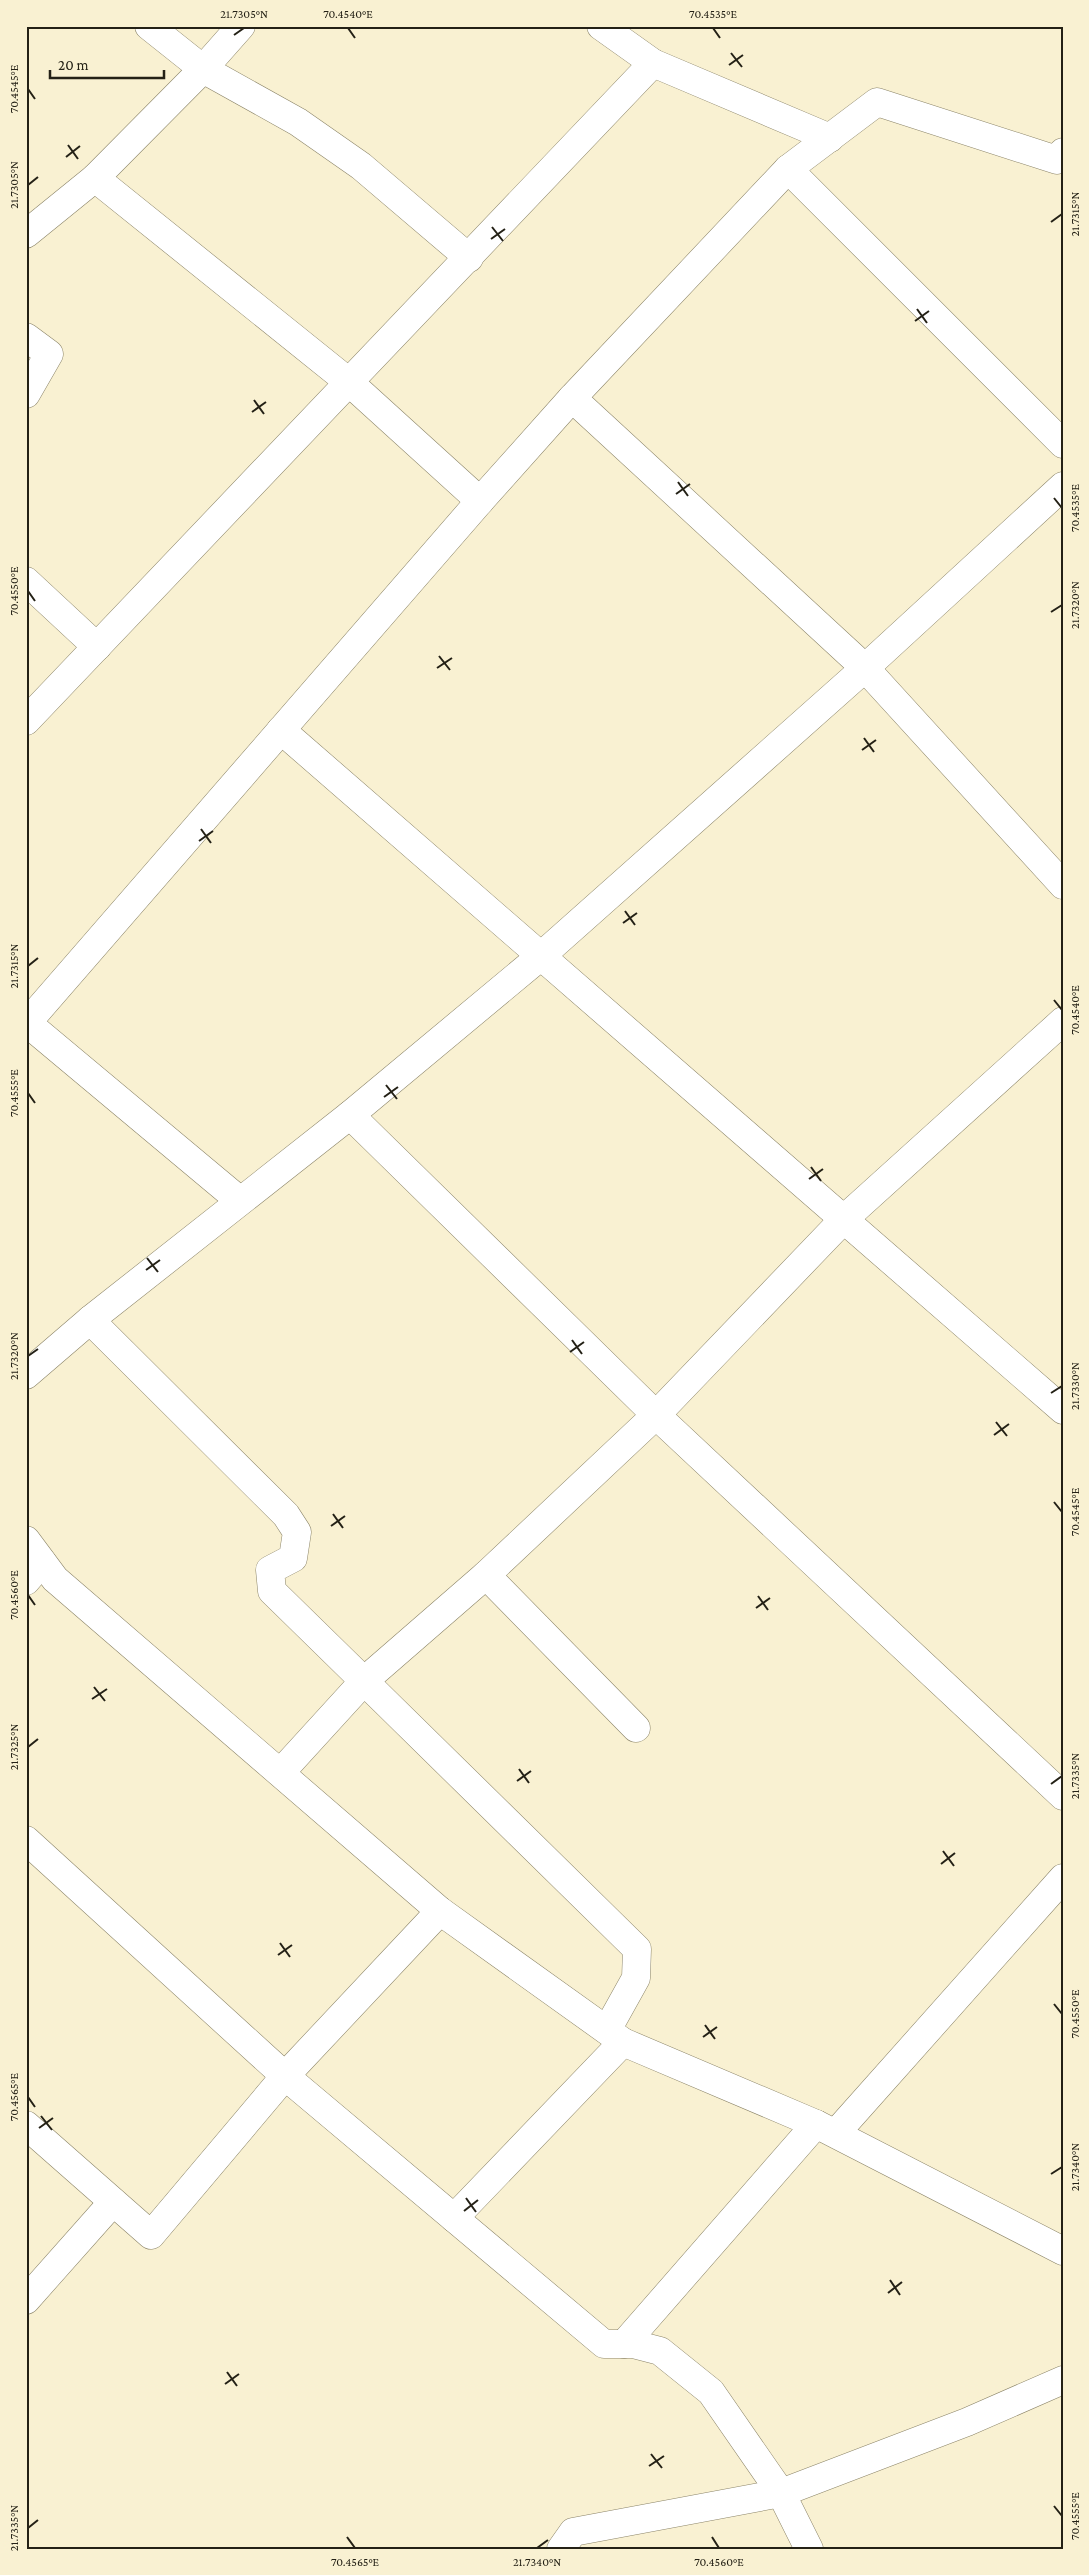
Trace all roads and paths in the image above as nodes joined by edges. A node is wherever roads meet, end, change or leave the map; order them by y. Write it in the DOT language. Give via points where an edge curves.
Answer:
graph roads {
  1 [pos="148,26"];
  2 [pos="240,26"];
  3 [pos="601,26"];
  4 [pos="653,64"];
  5 [pos="203,69"];
  6 [pos="830,138"];
  7 [pos="1063,152"];
  8 [pos="788,169"];
  9 [pos="95,178"];
  10 [pos="26,234"];
  11 [pos="469,258"];
  12 [pos="26,337"];
  13 [pos="350,383"];
  14 [pos="26,394"];
  15 [pos="572,398"];
  16 [pos="1063,444"];
  17 [pos="1063,486"];
  18 [pos="480,501"];
  19 [pos="26,581"];
  20 [pos="97,647"];
  21 [pos="865,668"];
  22 [pos="26,721"];
  23 [pos="280,730"];
  24 [pos="1063,885"];
  25 [pos="541,956"];
  26 [pos="1063,1021"];
  27 [pos="27,1023"];
  28 [pos="350,1115"];
  29 [pos="239,1200"];
  30 [pos="844,1219"];
  31 [pos="90,1320"];
  32 [pos="26,1376"];
  33 [pos="1063,1410"];
  34 [pos="656,1415"];
  35 [pos="26,1540"];
  36 [pos="34,1572"];
  37 [pos="486,1575"];
  38 [pos="364,1681"];
  39 [pos="636,1728"];
  40 [pos="281,1772"];
  41 [pos="1063,1796"];
  42 [pos="26,1840"];
  43 [pos="1063,1878"];
  44 [pos="440,1911"];
  45 [pos="615,2036"];
  46 [pos="285,2076"];
  47 [pos="26,2125"];
  48 [pos="826,2128"];
  49 [pos="113,2202"];
  50 [pos="454,2218"];
  51 [pos="1063,2251"];
  52 [pos="26,2300"];
  53 [pos="624,2344"];
  54 [pos="1063,2380"];
  55 [pos="781,2493"];
  56 [pos="561,2549"];
  57 [pos="809,2549"];
  1 -- 5 [label="street"];
  2 -- 5 [label="street"];
  3 -- 4 [label="street"];
  4 -- 6 [label="street"];
  4 -- 11 [label="street"];
  5 -- 9 [label="street"];
  5 -- 11 [label="street" via="298,122 361,166"];
  6 -- 7 [label="street" via="877,102 1057,160"];
  6 -- 8 [label="street"];
  8 -- 15 [label="street"];
  8 -- 16 [label="street"];
  9 -- 10 [label="street"];
  9 -- 13 [label="street"];
  11 -- 13 [label="street"];
  12 -- 14 [label="street" via="49,354"];
  13 -- 18 [label="street"];
  13 -- 20 [label="street"];
  15 -- 18 [label="street"];
  15 -- 21 [label="street"];
  17 -- 21 [label="street"];
  18 -- 23 [label="street"];
  19 -- 20 [label="street"];
  20 -- 22 [label="street"];
  21 -- 24 [label="street"];
  21 -- 25 [label="street"];
  23 -- 25 [label="street"];
  23 -- 27 [label="street"];
  25 -- 28 [label="street"];
  25 -- 30 [label="street"];
  26 -- 30 [label="street"];
  27 -- 29 [label="street"];
  28 -- 29 [label="street"];
  28 -- 34 [label="street"];
  29 -- 31 [label="street"];
  30 -- 33 [label="street"];
  30 -- 34 [label="street"];
  31 -- 32 [label="street"];
  31 -- 38 [label="street" via="286,1515 297,1532 293,1558 270,1570 272,1591"];
  34 -- 37 [label="street"];
  34 -- 41 [label="street"];
  35 -- 36 [label="street"];
  36 -- 40 [label="street" via="55,1579"];
  37 -- 38 [label="street"];
  37 -- 39 [label="street"];
  38 -- 40 [label="street"];
  38 -- 45 [label="street" via="637,1948 636,1978"];
  40 -- 44 [label="street"];
  42 -- 46 [label="street"];
  43 -- 48 [label="street"];
  44 -- 45 [label="street"];
  44 -- 46 [label="street"];
  45 -- 48 [label="street"];
  45 -- 50 [label="street"];
  46 -- 49 [label="street" via="151,2235"];
  46 -- 50 [label="street"];
  47 -- 49 [label="street"];
  48 -- 51 [label="street"];
  48 -- 53 [label="street"];
  49 -- 52 [label="street"];
  50 -- 53 [label="street" via="604,2344"];
  53 -- 55 [label="street" via="660,2350 711,2392"];
  54 -- 55 [label="street" via="966,2422"];
  55 -- 56 [label="street" via="573,2532"];
  55 -- 57 [label="street"];
}
